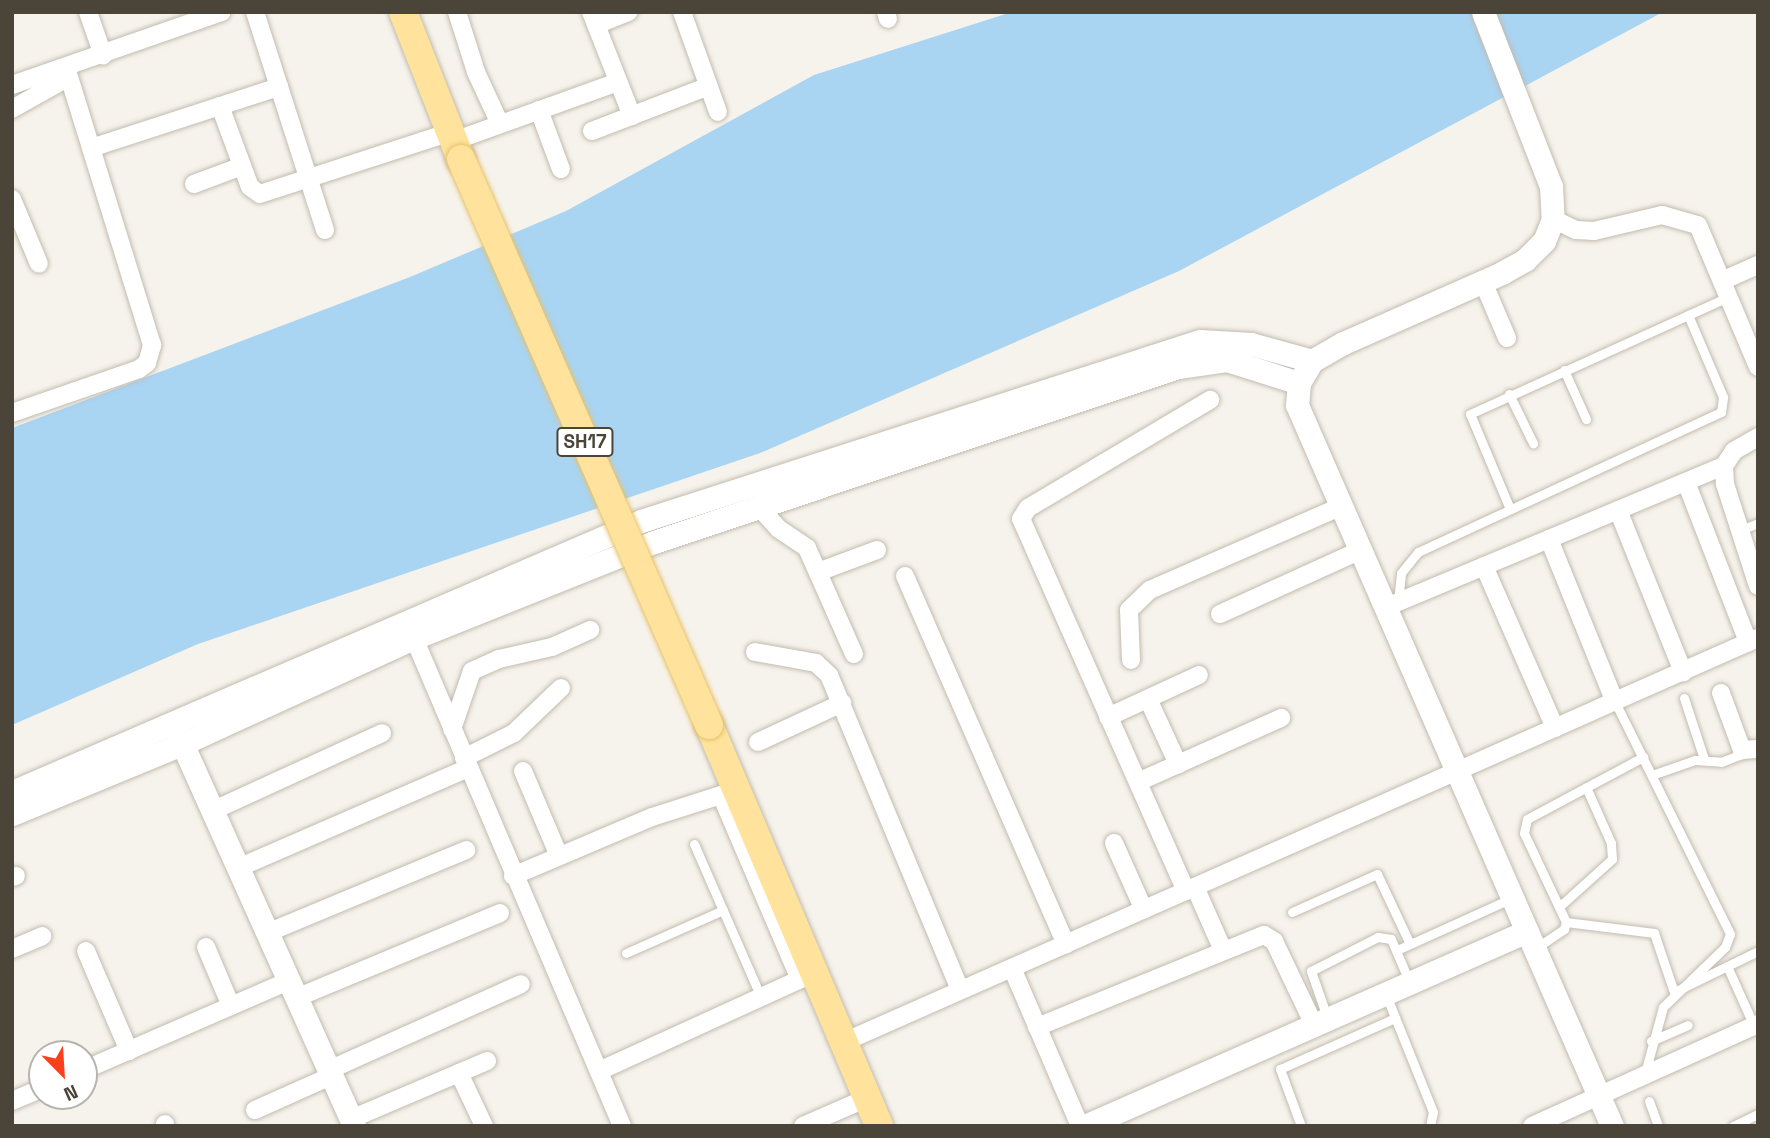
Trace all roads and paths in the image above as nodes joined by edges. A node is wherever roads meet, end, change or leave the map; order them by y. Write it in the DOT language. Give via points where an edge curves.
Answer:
graph roads {
  1 [pos="88,12"];
  2 [pos="222,12"];
  3 [pos="255,12"];
  4 [pos="403,12"];
  5 [pos="457,12"];
  6 [pos="629,12"];
  7 [pos="682,12"];
  8 [pos="1483,12"];
  9 [pos="594,19"];
  10 [pos="103,55"];
  11 [pos="67,72"];
  12 [pos="618,82"];
  13 [pos="12,85"];
  14 [pos="709,86"];
  15 [pos="279,87"];
  16 [pos="220,106"];
  17 [pos="12,109"];
  18 [pos="538,110"];
  19 [pos="718,112"];
  20 [pos="632,116"];
  21 [pos="500,124"];
  22 [pos="592,131"];
  23 [pos="455,144"];
  24 [pos="91,148"];
  25 [pos="242,166"];
  26 [pos="561,169"];
  27 [pos="309,179"];
  28 [pos="194,184"];
  29 [pos="12,199"];
  30 [pos="1553,219"];
  31 [pos="325,230"];
  32 [pos="39,264"];
  33 [pos="1758,265"];
  34 [pos="1483,282"];
  35 [pos="1727,288"];
  36 [pos="1688,314"];
  37 [pos="1750,324"];
  38 [pos="1507,338"];
  39 [pos="1312,361"];
  40 [pos="1758,367"];
  41 [pos="1563,370"];
  42 [pos="1299,383"];
  43 [pos="1509,394"];
  44 [pos="1210,400"];
  45 [pos="12,414"];
  46 [pos="1586,419"];
  47 [pos="1758,438"];
  48 [pos="1533,443"];
  49 [pos="1724,466"];
  50 [pos="1686,482"];
  51 [pos="759,507"];
  52 [pos="1338,508"];
  53 [pos="1510,509"];
  54 [pos="1618,510"];
  55 [pos="1758,523"];
  56 [pos="1739,530"];
  57 [pos="1549,539"];
  58 [pos="877,550"];
  59 [pos="1359,551"];
  60 [pos="1485,566"];
  61 [pos="818,572"];
  62 [pos="905,576"];
  63 [pos="1758,586"];
  64 [pos="1391,605"];
  65 [pos="1220,614"];
  66 [pos="590,630"];
  67 [pos="414,639"];
  68 [pos="1753,640"];
  69 [pos="755,652"];
  70 [pos="854,654"];
  71 [pos="1131,660"];
  72 [pos="1683,671"];
  73 [pos="1199,675"];
  74 [pos="561,688"];
  75 [pos="1721,694"];
  76 [pos="1685,698"];
  77 [pos="1147,699"];
  78 [pos="1615,702"];
  79 [pos="842,703"];
  80 [pos="1108,717"];
  81 [pos="1281,718"];
  82 [pos="1555,728"];
  83 [pos="452,729"];
  84 [pos="178,733"];
  85 [pos="382,733"];
  86 [pos="758,742"];
  87 [pos="1751,751"];
  88 [pos="1643,757"];
  89 [pos="1704,759"];
  90 [pos="466,763"];
  91 [pos="1178,764"];
  92 [pos="523,771"];
  93 [pos="1457,772"];
  94 [pos="1652,775"];
  95 [pos="1138,782"];
  96 [pos="1586,787"];
  97 [pos="12,792"];
  98 [pos="212,811"];
  99 [pos="12,814"];
  100 [pos="1114,843"];
  101 [pos="694,844"];
  102 [pos="466,850"];
  103 [pos="559,856"];
  104 [pos="238,868"];
  105 [pos="513,876"];
  106 [pos="1191,889"];
  107 [pos="1512,898"];
  108 [pos="1560,906"];
  109 [pos="1144,909"];
  110 [pos="723,910"];
  111 [pos="1292,912"];
  112 [pos="500,913"];
  113 [pos="1566,922"];
  114 [pos="267,933"];
  115 [pos="42,936"];
  116 [pos="1531,940"];
  117 [pos="1066,944"];
  118 [pos="1410,944"];
  119 [pos="206,947"];
  120 [pos="1222,948"];
  121 [pos="12,949"];
  122 [pos="1397,950"];
  123 [pos="86,951"];
  124 [pos="1758,951"];
  125 [pos="626,953"];
  126 [pos="1727,966"];
  127 [pos="1012,968"];
  128 [pos="807,976"];
  129 [pos="1410,982"];
  130 [pos="521,984"];
  131 [pos="293,989"];
  132 [pos="960,990"];
  133 [pos="1674,992"];
  134 [pos="1385,994"];
  135 [pos="761,997"];
  136 [pos="231,1006"];
  137 [pos="1395,1018"];
  138 [pos="1321,1022"];
  139 [pos="1688,1025"];
  140 [pos="1756,1025"];
  141 [pos="1037,1027"];
  142 [pos="1651,1041"];
  143 [pos="844,1042"];
  144 [pos="129,1051"];
  145 [pos="487,1061"];
  146 [pos="98,1064"];
  147 [pos="599,1070"];
  148 [pos="330,1073"];
  149 [pos="459,1073"];
  150 [pos="1645,1073"];
  151 [pos="1598,1093"];
  152 [pos="867,1098"];
  153 [pos="1649,1101"];
  154 [pos="254,1110"];
  155 [pos="1758,1114"];
  156 [pos="352,1122"];
  157 [pos="484,1126"];
  158 [pos="622,1126"];
  159 [pos="803,1126"];
  160 [pos="879,1126"];
  161 [pos="1083,1126"];
  162 [pos="1301,1126"];
  163 [pos="1430,1126"];
  164 [pos="1532,1126"];
  165 [pos="1612,1126"];
  166 [pos="1658,1126"];
  167 [pos="1733,1126"];
  1 -- 10 [label="street"];
  2 -- 10 [label="street"];
  3 -- 15 [label="street"];
  4 -- 23 [label="main road, SH17"];
  5 -- 21 [label="street" via="476,72"];
  6 -- 9 [label="street"];
  7 -- 14 [label="street"];
  8 -- 30 [label="street" via="1551,186"];
  9 -- 12 [label="street"];
  10 -- 11 [label="street"];
  11 -- 13 [label="street"];
  11 -- 17 [label="street"];
  11 -- 24 [label="street"];
  12 -- 18 [label="street"];
  12 -- 20 [label="street"];
  14 -- 19 [label="street"];
  14 -- 20 [label="street"];
  15 -- 16 [label="street"];
  15 -- 27 [label="street"];
  16 -- 24 [label="street"];
  16 -- 25 [label="street"];
  18 -- 21 [label="street"];
  18 -- 26 [label="street"];
  20 -- 22 [label="street"];
  21 -- 23 [label="street"];
  23 -- 27 [label="street"];
  23 -- 128 [label="main road, SH17, bridge" via="709,725"];
  24 -- 45 [label="street" via="149,332 150,356 139,369"];
  25 -- 27 [label="street" via="250,187 260,194"];
  25 -- 28 [label="street"];
  27 -- 31 [label="street"];
  29 -- 32 [label="street"];
  30 -- 34 [label="street" via="1544,241 1525,260"];
  30 -- 35 [label="street" via="1576,230 1594,231 1662,215 1689,219 1707,238"];
  33 -- 35 [label="street"];
  34 -- 38 [label="street"];
  34 -- 39 [label="street"];
  35 -- 36 [label="lane"];
  35 -- 37 [label="street"];
  36 -- 41 [label="lane"];
  36 -- 53 [label="lane" via="1723,397 1721,412"];
  37 -- 40 [label="street"];
  39 -- 42 [label="street"];
  39 -- 84 [label="street" via="1225,340 1169,349 640,521"];
  41 -- 43 [label="lane"];
  41 -- 46 [label="lane"];
  42 -- 51 [label="street" via="1251,365 1206,360"];
  42 -- 52 [label="street" via="1297,405"];
  43 -- 48 [label="lane"];
  43 -- 53 [label="lane" via="1473,410 1469,418"];
  44 -- 80 [label="street" via="1022,514 1023,527"];
  47 -- 49 [label="street" via="1734,451"];
  49 -- 50 [label="street"];
  49 -- 56 [label="street"];
  50 -- 54 [label="street"];
  50 -- 68 [label="street"];
  51 -- 61 [label="street" via="779,529 807,548"];
  51 -- 67 [label="street" via="654,542"];
  52 -- 59 [label="street"];
  52 -- 71 [label="street" via="1150,590 1129,610"];
  53 -- 64 [label="lane" via="1418,552 1401,573"];
  54 -- 57 [label="street"];
  54 -- 72 [label="street"];
  55 -- 56 [label="lane"];
  56 -- 63 [label="street"];
  57 -- 60 [label="street"];
  57 -- 78 [label="street"];
  58 -- 61 [label="street"];
  59 -- 64 [label="street"];
  59 -- 65 [label="street"];
  60 -- 64 [label="street"];
  60 -- 82 [label="street"];
  61 -- 70 [label="street"];
  62 -- 117 [label="street"];
  64 -- 93 [label="street"];
  66 -- 83 [label="street" via="552,647 499,659 472,671"];
  67 -- 83 [label="street"];
  67 -- 84 [label="street"];
  68 -- 72 [label="street"];
  69 -- 79 [label="street" via="816,663 829,675"];
  72 -- 78 [label="street"];
  73 -- 77 [label="street"];
  74 -- 90 [label="street" via="514,733"];
  75 -- 87 [label="street"];
  76 -- 89 [label="lane"];
  77 -- 80 [label="street"];
  77 -- 91 [label="street"];
  78 -- 82 [label="street"];
  78 -- 88 [label="lane"];
  79 -- 86 [label="street"];
  79 -- 132 [label="street"];
  80 -- 95 [label="street"];
  81 -- 91 [label="street"];
  82 -- 93 [label="street"];
  83 -- 90 [label="street"];
  84 -- 97 [label="street"];
  84 -- 98 [label="street"];
  84 -- 99 [label="street"];
  85 -- 98 [label="street"];
  87 -- 89 [label="lane" via="1721,762"];
  88 -- 94 [label="lane"];
  88 -- 96 [label="lane"];
  89 -- 94 [label="lane"];
  90 -- 104 [label="street"];
  90 -- 105 [label="street"];
  91 -- 95 [label="street"];
  92 -- 103 [label="street"];
  93 -- 106 [label="street"];
  93 -- 107 [label="street"];
  94 -- 133 [label="lane" via="1730,934 1726,947"];
  95 -- 106 [label="street"];
  96 -- 108 [label="lane" via="1611,844 1612,859"];
  96 -- 108 [label="lane" via="1527,819 1524,826"];
  98 -- 104 [label="street"];
  100 -- 109 [label="street"];
  101 -- 110 [label="lane"];
  102 -- 114 [label="street"];
  103 -- 105 [label="street"];
  103 -- 128 [label="street" via="652,817 721,795"];
  104 -- 114 [label="street"];
  105 -- 147 [label="street"];
  106 -- 109 [label="street"];
  106 -- 120 [label="street"];
  107 -- 116 [label="street"];
  107 -- 118 [label="lane"];
  108 -- 113 [label="lane"];
  109 -- 117 [label="street"];
  110 -- 125 [label="lane"];
  110 -- 135 [label="lane"];
  111 -- 118 [label="lane" via="1377,874"];
  112 -- 131 [label="street"];
  113 -- 116 [label="lane" via="1564,929"];
  113 -- 133 [label="lane" via="1654,933"];
  114 -- 131 [label="street"];
  115 -- 121 [label="street"];
  116 -- 129 [label="street"];
  116 -- 151 [label="street"];
  117 -- 127 [label="street"];
  118 -- 122 [label="lane"];
  119 -- 136 [label="street"];
  120 -- 138 [label="street" via="1264,934 1270,937"];
  120 -- 141 [label="street"];
  122 -- 129 [label="lane"];
  122 -- 138 [label="lane" via="1385,935 1314,966 1311,978"];
  123 -- 144 [label="street"];
  124 -- 126 [label="lane"];
  126 -- 133 [label="lane"];
  126 -- 140 [label="lane"];
  127 -- 132 [label="street"];
  127 -- 141 [label="street"];
  128 -- 135 [label="street"];
  128 -- 143 [label="main road, SH17"];
  129 -- 134 [label="street"];
  130 -- 148 [label="street"];
  131 -- 136 [label="street"];
  131 -- 148 [label="street"];
  132 -- 143 [label="street"];
  133 -- 142 [label="lane" via="1662,1007"];
  134 -- 137 [label="lane"];
  134 -- 138 [label="street"];
  135 -- 147 [label="street"];
  136 -- 144 [label="street"];
  137 -- 162 [label="lane" via="1280,1069"];
  137 -- 163 [label="lane" via="1433,1112"];
  138 -- 161 [label="street"];
  139 -- 142 [label="lane"];
  140 -- 150 [label="street"];
  141 -- 161 [label="street"];
  142 -- 150 [label="lane"];
  143 -- 152 [label="main road, SH17"];
  144 -- 146 [label="street"];
  145 -- 149 [label="street"];
  147 -- 158 [label="street"];
  148 -- 154 [label="street"];
  148 -- 156 [label="street"];
  149 -- 156 [label="street"];
  149 -- 157 [label="street"];
  150 -- 151 [label="street"];
  151 -- 164 [label="street"];
  151 -- 165 [label="street"];
  152 -- 159 [label="street"];
  152 -- 160 [label="main road, SH17"];
  153 -- 166 [label="lane"];
  155 -- 167 [label="lane"];
}
